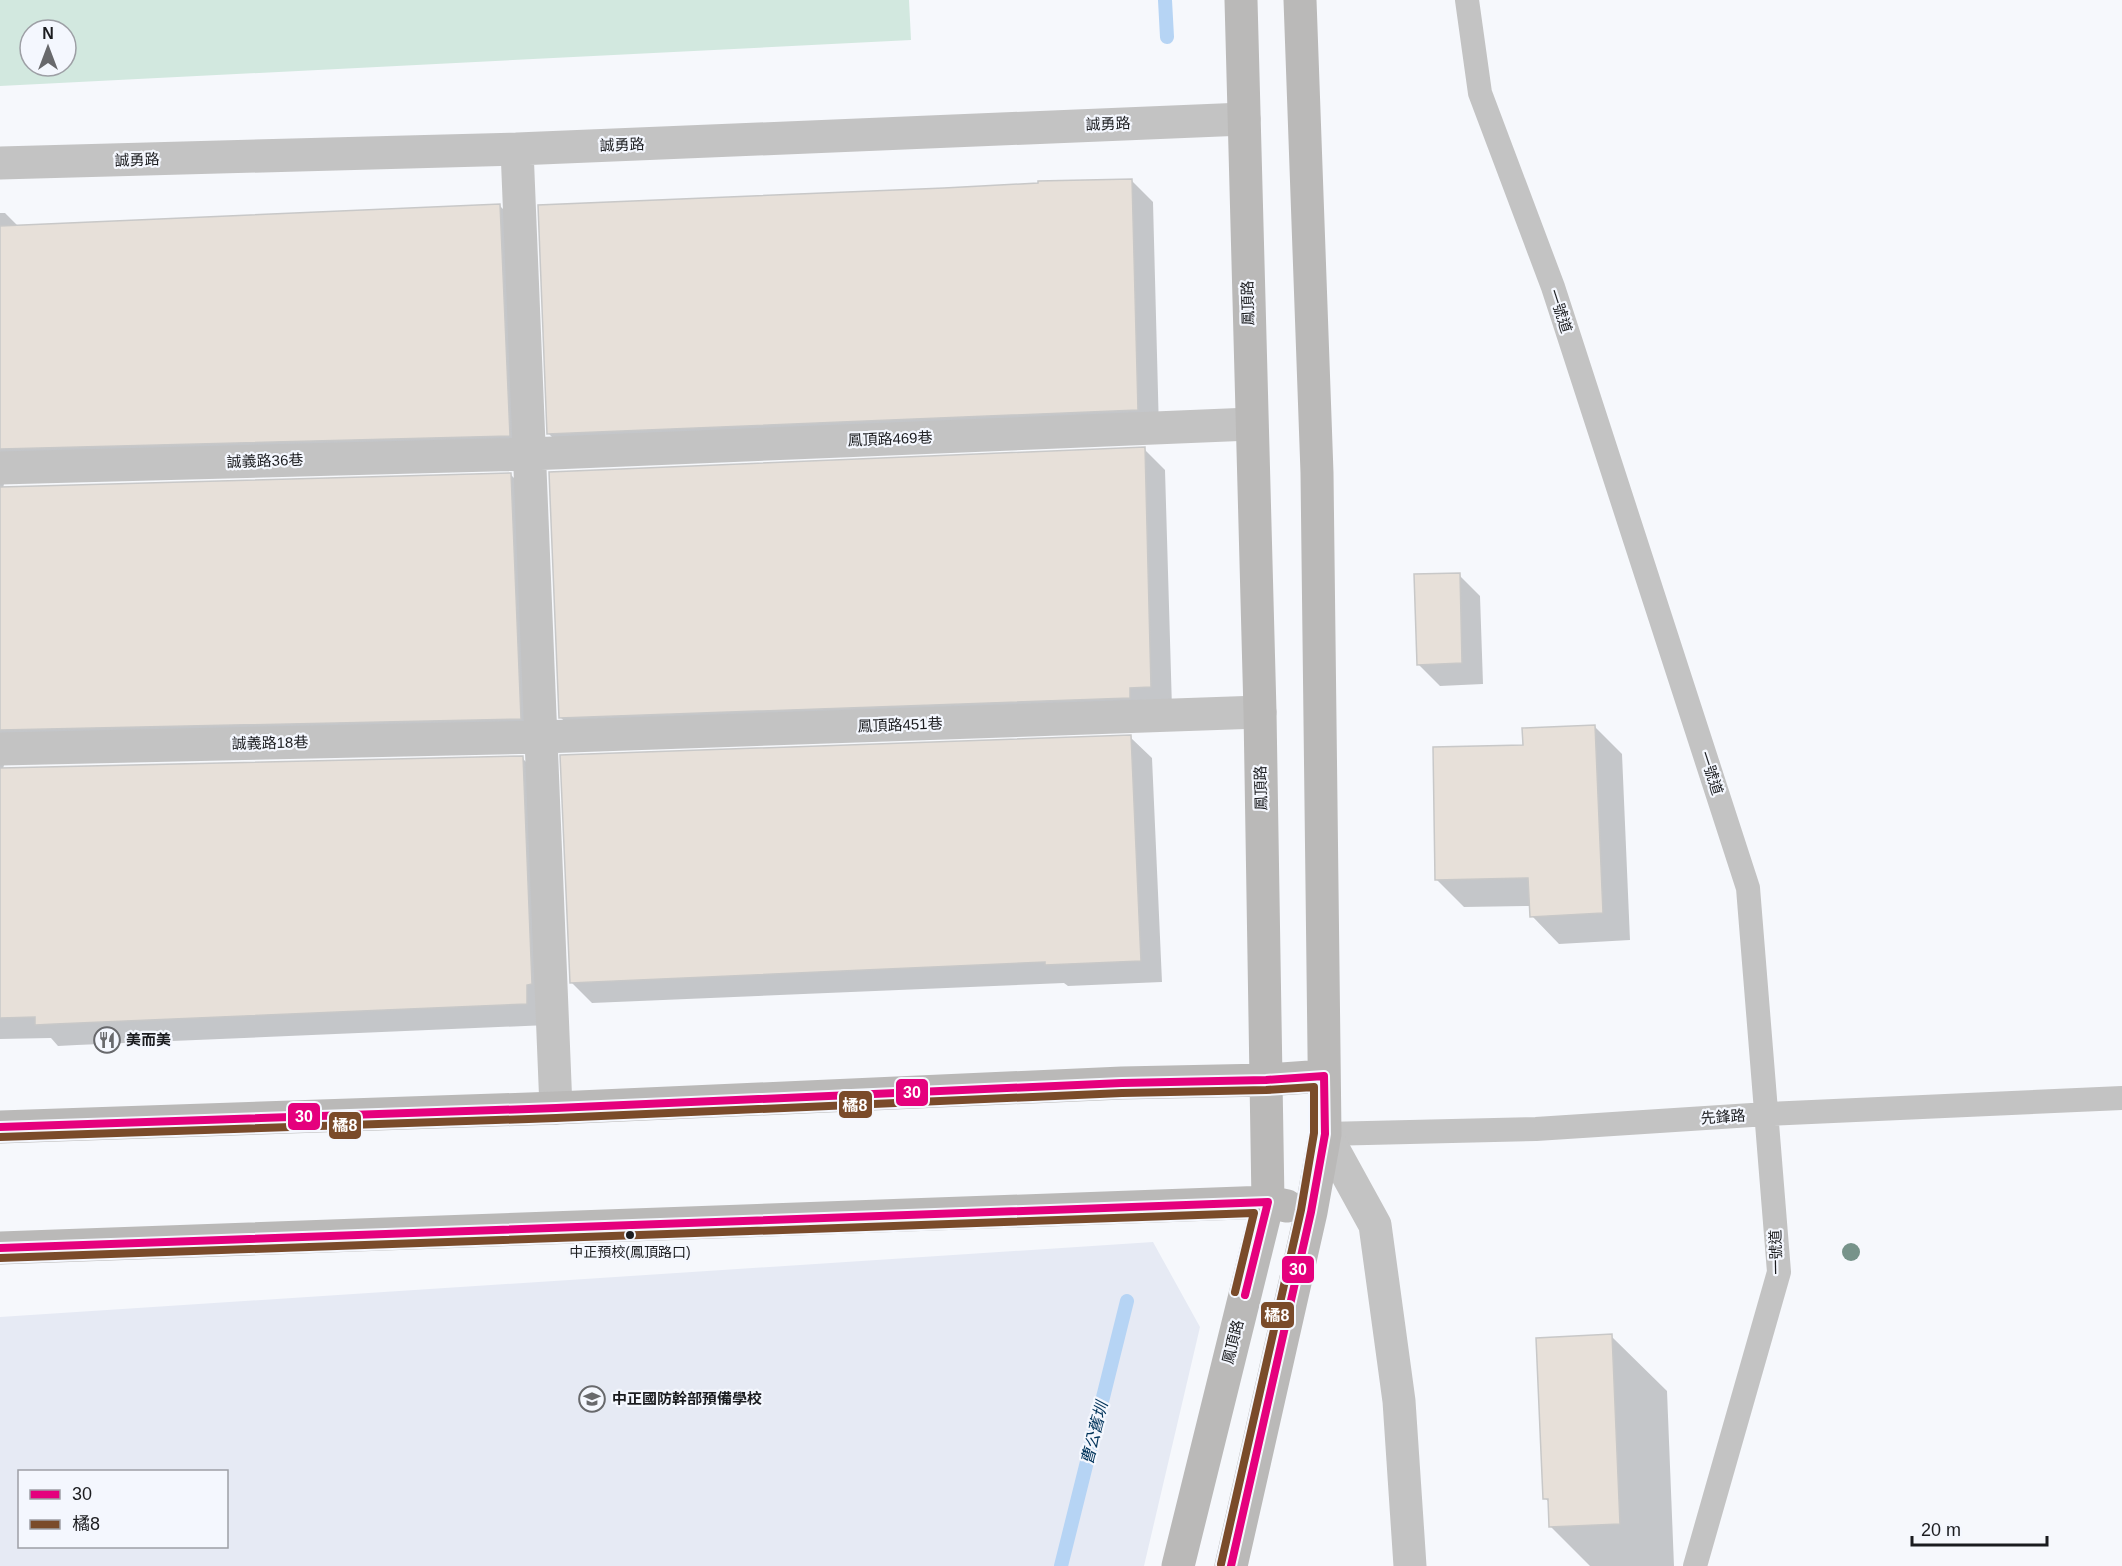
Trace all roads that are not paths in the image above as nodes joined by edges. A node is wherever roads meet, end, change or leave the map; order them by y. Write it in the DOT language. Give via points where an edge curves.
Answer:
graph roads {
  1 [pos="1241,0"];
  2 [pos="1300,0"];
  3 [pos="1467,0"];
  4 [pos="1244,119"];
  5 [pos="517,149"];
  6 [pos="0,163"];
  7 [pos="1251,424"];
  8 [pos="530,454"];
  9 [pos="0,468"];
  10 [pos="1260,712"];
  11 [pos="541,737"];
  12 [pos="0,748"];
  13 [pos="1324,1076"];
  14 [pos="1266,1080"];
  15 [pos="2122,1098"];
  16 [pos="556,1108"];
  17 [pos="1767,1114"];
  18 [pos="0,1127"];
  19 [pos="1324,1134"];
  20 [pos="1268,1202"];
  21 [pos="1311,1212"];
  22 [pos="0,1248"];
  23 [pos="1178,1566"];
  24 [pos="1231,1566"];
  25 [pos="1410,1566"];
  26 [pos="1695,1566"];
  1 -- 4 [label="main road, 鳳頂路"];
  2 -- 13 [label="main road" via="1317,473"];
  3 -- 17 [label="lane, 一號道" via="1480,93 1553,287 1748,888"];
  4 -- 5 [label="street, 誠勇路"];
  4 -- 7 [label="main road, 鳳頂路"];
  5 -- 6 [label="street, 誠勇路"];
  5 -- 8 [label="street"];
  7 -- 8 [label="street, 鳳頂路469巷"];
  7 -- 10 [label="main road, 鳳頂路"];
  8 -- 9 [label="street, 誠義路36巷"];
  8 -- 11 [label="street"];
  10 -- 11 [label="street, 鳳頂路451巷"];
  10 -- 14 [label="main road, 鳳頂路"];
  11 -- 12 [label="street, 誠義路18巷"];
  11 -- 16 [label="street"];
  13 -- 14 [label="main road"];
  13 -- 19 [label="main road"];
  14 -- 16 [label="main road"];
  14 -- 20 [label="main road, 鳳頂路"];
  15 -- 17 [label="lane, 先鋒路"];
  16 -- 18 [label="main road"];
  17 -- 19 [label="lane, 先鋒路" via="1536,1129"];
  17 -- 26 [label="lane, 一號道" via="1779,1272"];
  19 -- 21 [label="main road"];
  19 -- 25 [label="street" via="1375,1225 1399,1401"];
  20 -- 21 [label="main road"];
  20 -- 22 [label="main road"];
  20 -- 23 [label="main road, 鳳頂路"];
  21 -- 24 [label="main road"];
}
